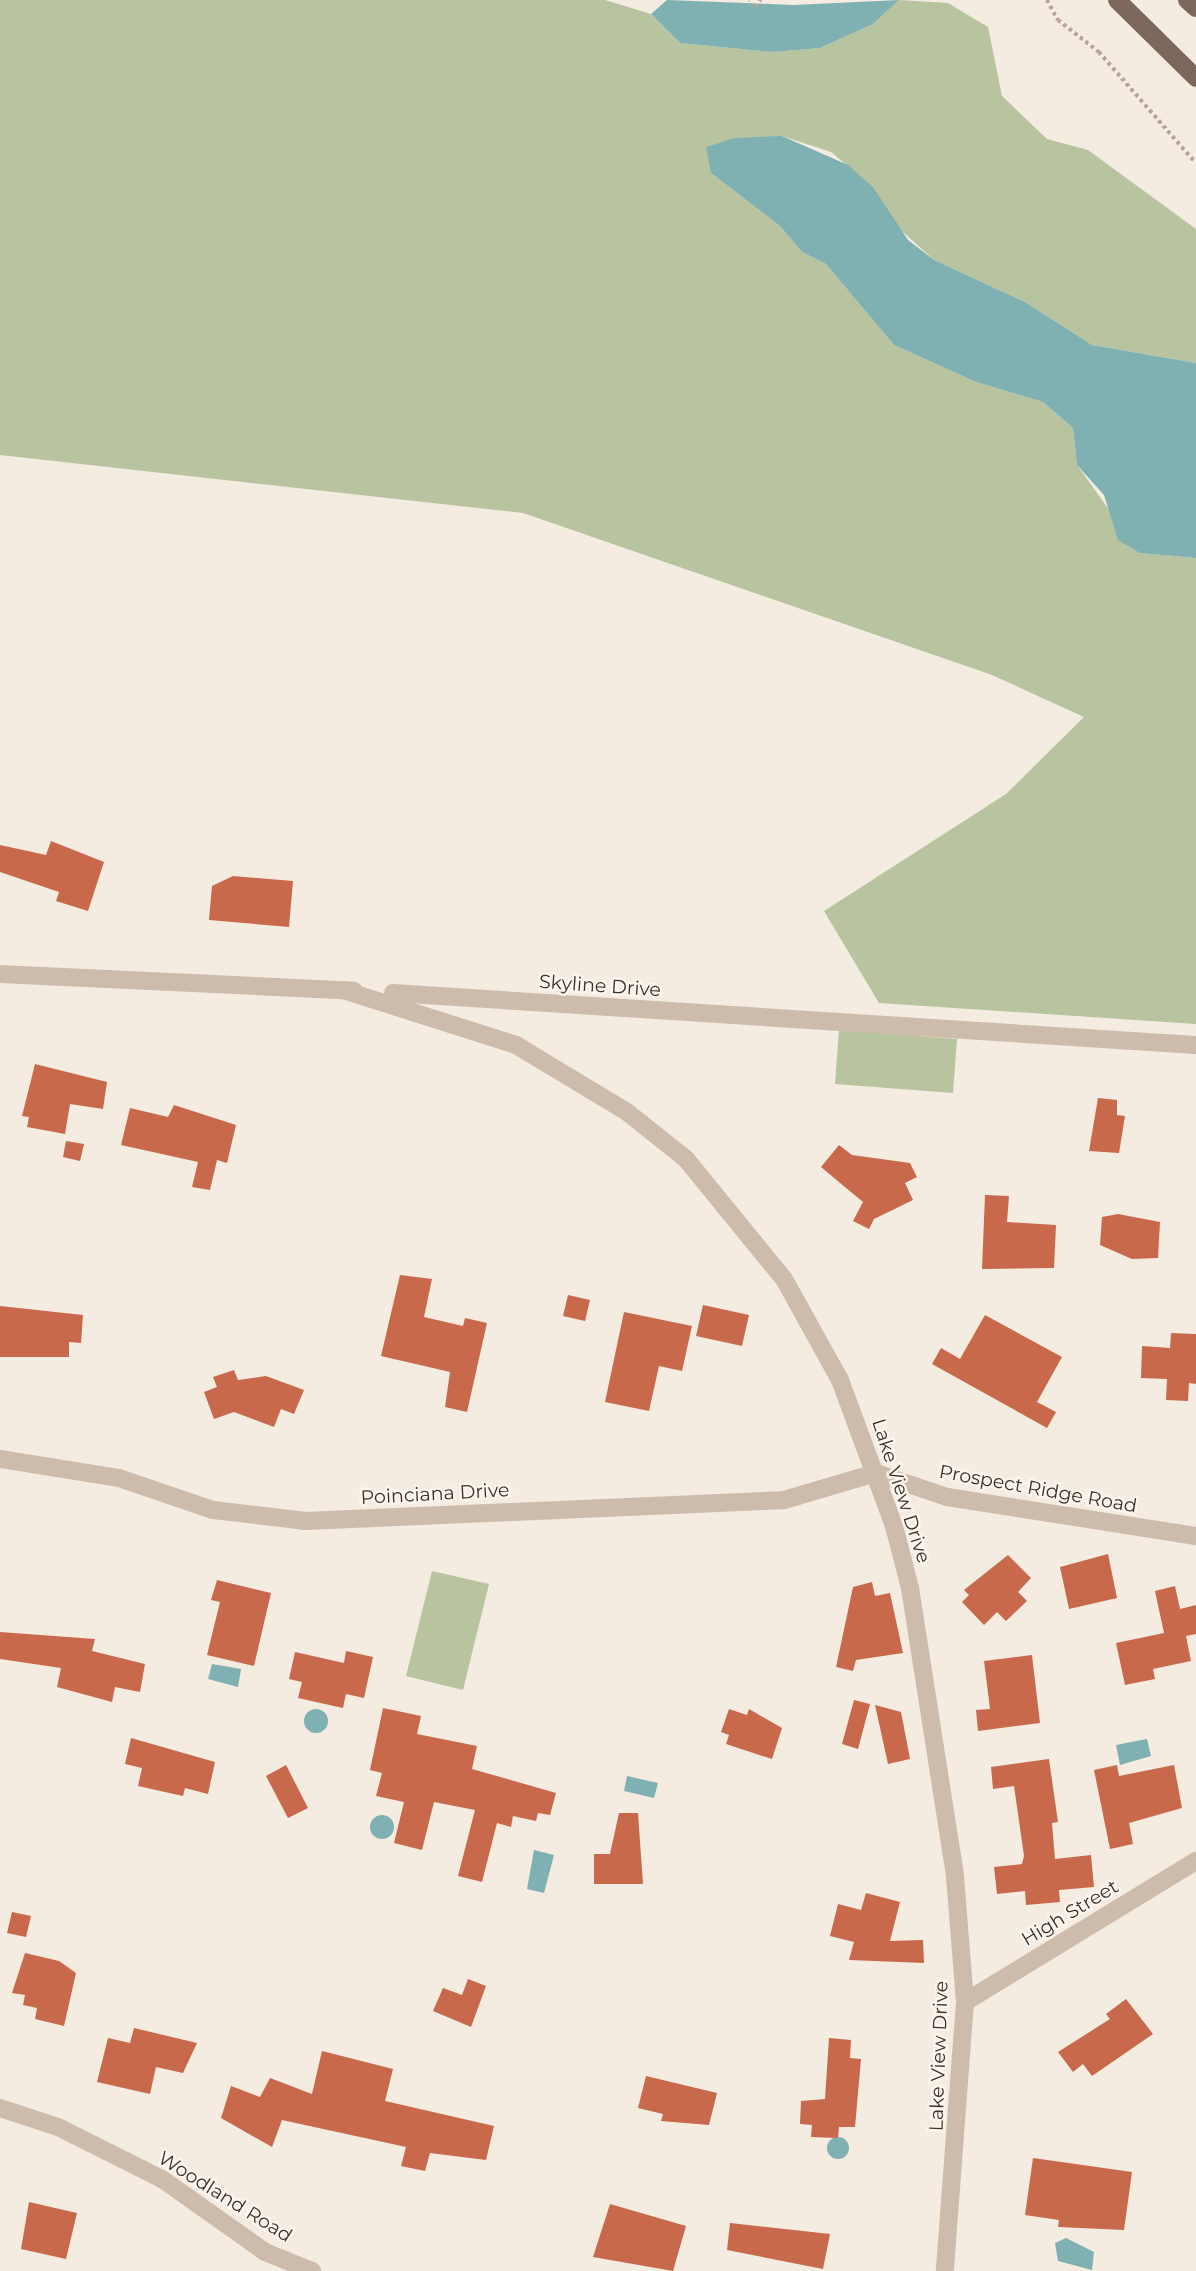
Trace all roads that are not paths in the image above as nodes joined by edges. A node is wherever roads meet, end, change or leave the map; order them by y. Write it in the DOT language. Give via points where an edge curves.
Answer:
graph roads {
  1 [pos="1116,0"];
  2 [pos="1187,0"];
  3 [pos="1196,8"];
  4 [pos="1196,78"];
  5 [pos="0,974"];
  6 [pos="343,990"];
  7 [pos="1196,1045"];
  8 [pos="0,1460"];
  9 [pos="876,1473"];
  10 [pos="1196,1536"];
  11 [pos="1196,1861"];
  12 [pos="965,2002"];
  13 [pos="0,2108"];
  14 [pos="312,2271"];
  15 [pos="945,2271"];
  1 -- 4 [label="main road"];
  2 -- 3 [label="main road"];
  5 -- 6 [label="street, Skyline Drive"];
  6 -- 7 [label="street, Skyline Drive"];
  6 -- 9 [label="street, Lake View Drive" via="516,1045 609,1100 686,1159 784,1279 817,1334"];
  8 -- 9 [label="street, Poinciana Drive" via="119,1478 213,1510 306,1521 784,1500"];
  9 -- 10 [label="street, Prospect Ridge Road" via="947,1497"];
  9 -- 12 [label="street, Lake View Drive" via="910,1588 955,1877"];
  11 -- 12 [label="street, High Street"];
  12 -- 15 [label="street, Lake View Drive"];
  13 -- 14 [label="street, Woodland Road" via="58,2127 162,2179 265,2252"];
}
